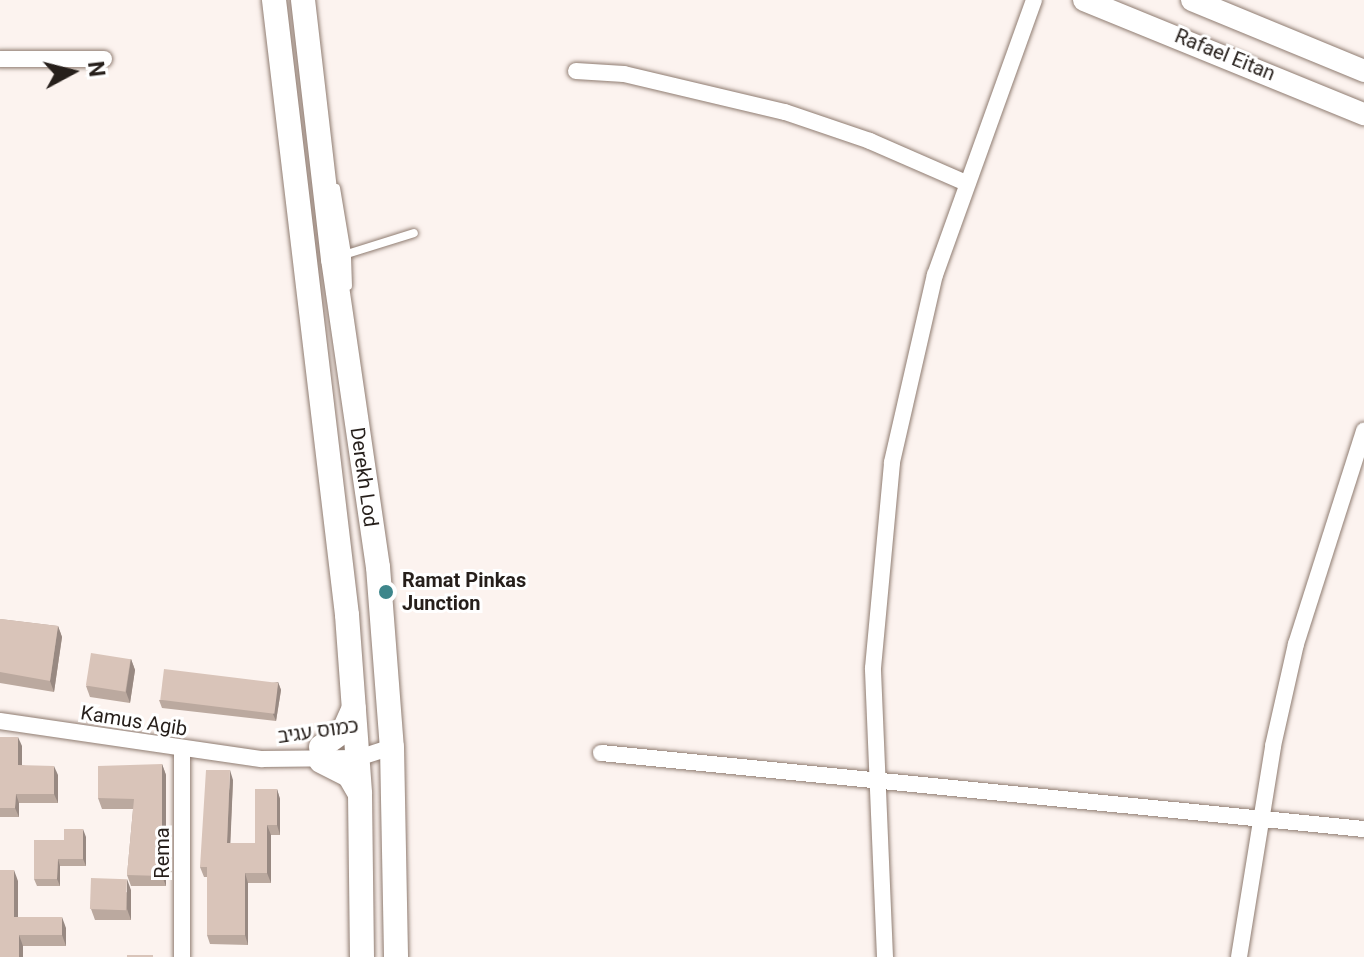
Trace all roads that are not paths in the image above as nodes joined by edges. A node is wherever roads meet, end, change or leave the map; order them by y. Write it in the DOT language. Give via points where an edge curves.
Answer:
graph roads {
  1 [pos="274,0"];
  2 [pos="303,0"];
  3 [pos="1034,0"];
  4 [pos="1084,0"];
  5 [pos="1192,0"];
  6 [pos="0,59"];
  7 [pos="104,59"];
  8 [pos="576,71"];
  9 [pos="1364,71"];
  10 [pos="1364,114"];
  11 [pos="316,126"];
  12 [pos="966,183"];
  13 [pos="414,233"];
  14 [pos="347,254"];
  15 [pos="346,351"];
  16 [pos="1364,431"];
  17 [pos="354,706"];
  18 [pos="0,721"];
  19 [pos="392,747"];
  20 [pos="182,748"];
  21 [pos="358,751"];
  22 [pos="601,753"];
  23 [pos="321,754"];
  24 [pos="262,759"];
  25 [pos="875,780"];
  26 [pos="360,794"];
  27 [pos="1260,819"];
  28 [pos="1364,829"];
  29 [pos="182,957"];
  30 [pos="362,957"];
  31 [pos="396,957"];
  32 [pos="885,957"];
  33 [pos="1239,957"];
  1 -- 17 [label="main road, Derekh Lod"];
  2 -- 11 [label="main road, Derekh Lod"];
  3 -- 12 [label="street"];
  4 -- 10 [label="main road, Rafael Eitan"];
  5 -- 9 [label="main road, Rafael Eitan"];
  6 -- 7 [label="street"];
  8 -- 12 [label="street" via="624,74 760,105 870,141"];
  11 -- 14 [label="lane" via="340,203"];
  11 -- 15 [label="main road, Derekh Lod"];
  12 -- 25 [label="street" via="920,326 892,462 875,627"];
  13 -- 14 [label="lane"];
  14 -- 15 [label="lane"];
  15 -- 19 [label="main road, Derekh Lod" via="378,567"];
  16 -- 27 [label="street" via="1296,644"];
  17 -- 21 [label="main road, Derekh Lod"];
  17 -- 23 [label="main road" via="344,730"];
  18 -- 20 [label="street, Kamus Agib"];
  19 -- 21 [label="street, כמוס עגיב"];
  19 -- 31 [label="main road, Derekh Lod"];
  20 -- 24 [label="street, Kamus Agib"];
  20 -- 29 [label="street, Rema"];
  21 -- 23 [label="street, כמוס עגיב"];
  21 -- 26 [label="main road, Derekh Lod"];
  22 -- 25 [label="street"];
  23 -- 24 [label="street, כמוס עגיב"];
  23 -- 26 [label="main road" via="349,775"];
  25 -- 27 [label="street"];
  25 -- 32 [label="street"];
  26 -- 30 [label="main road, Derekh Lod"];
  27 -- 28 [label="street"];
  27 -- 33 [label="street"];
}
